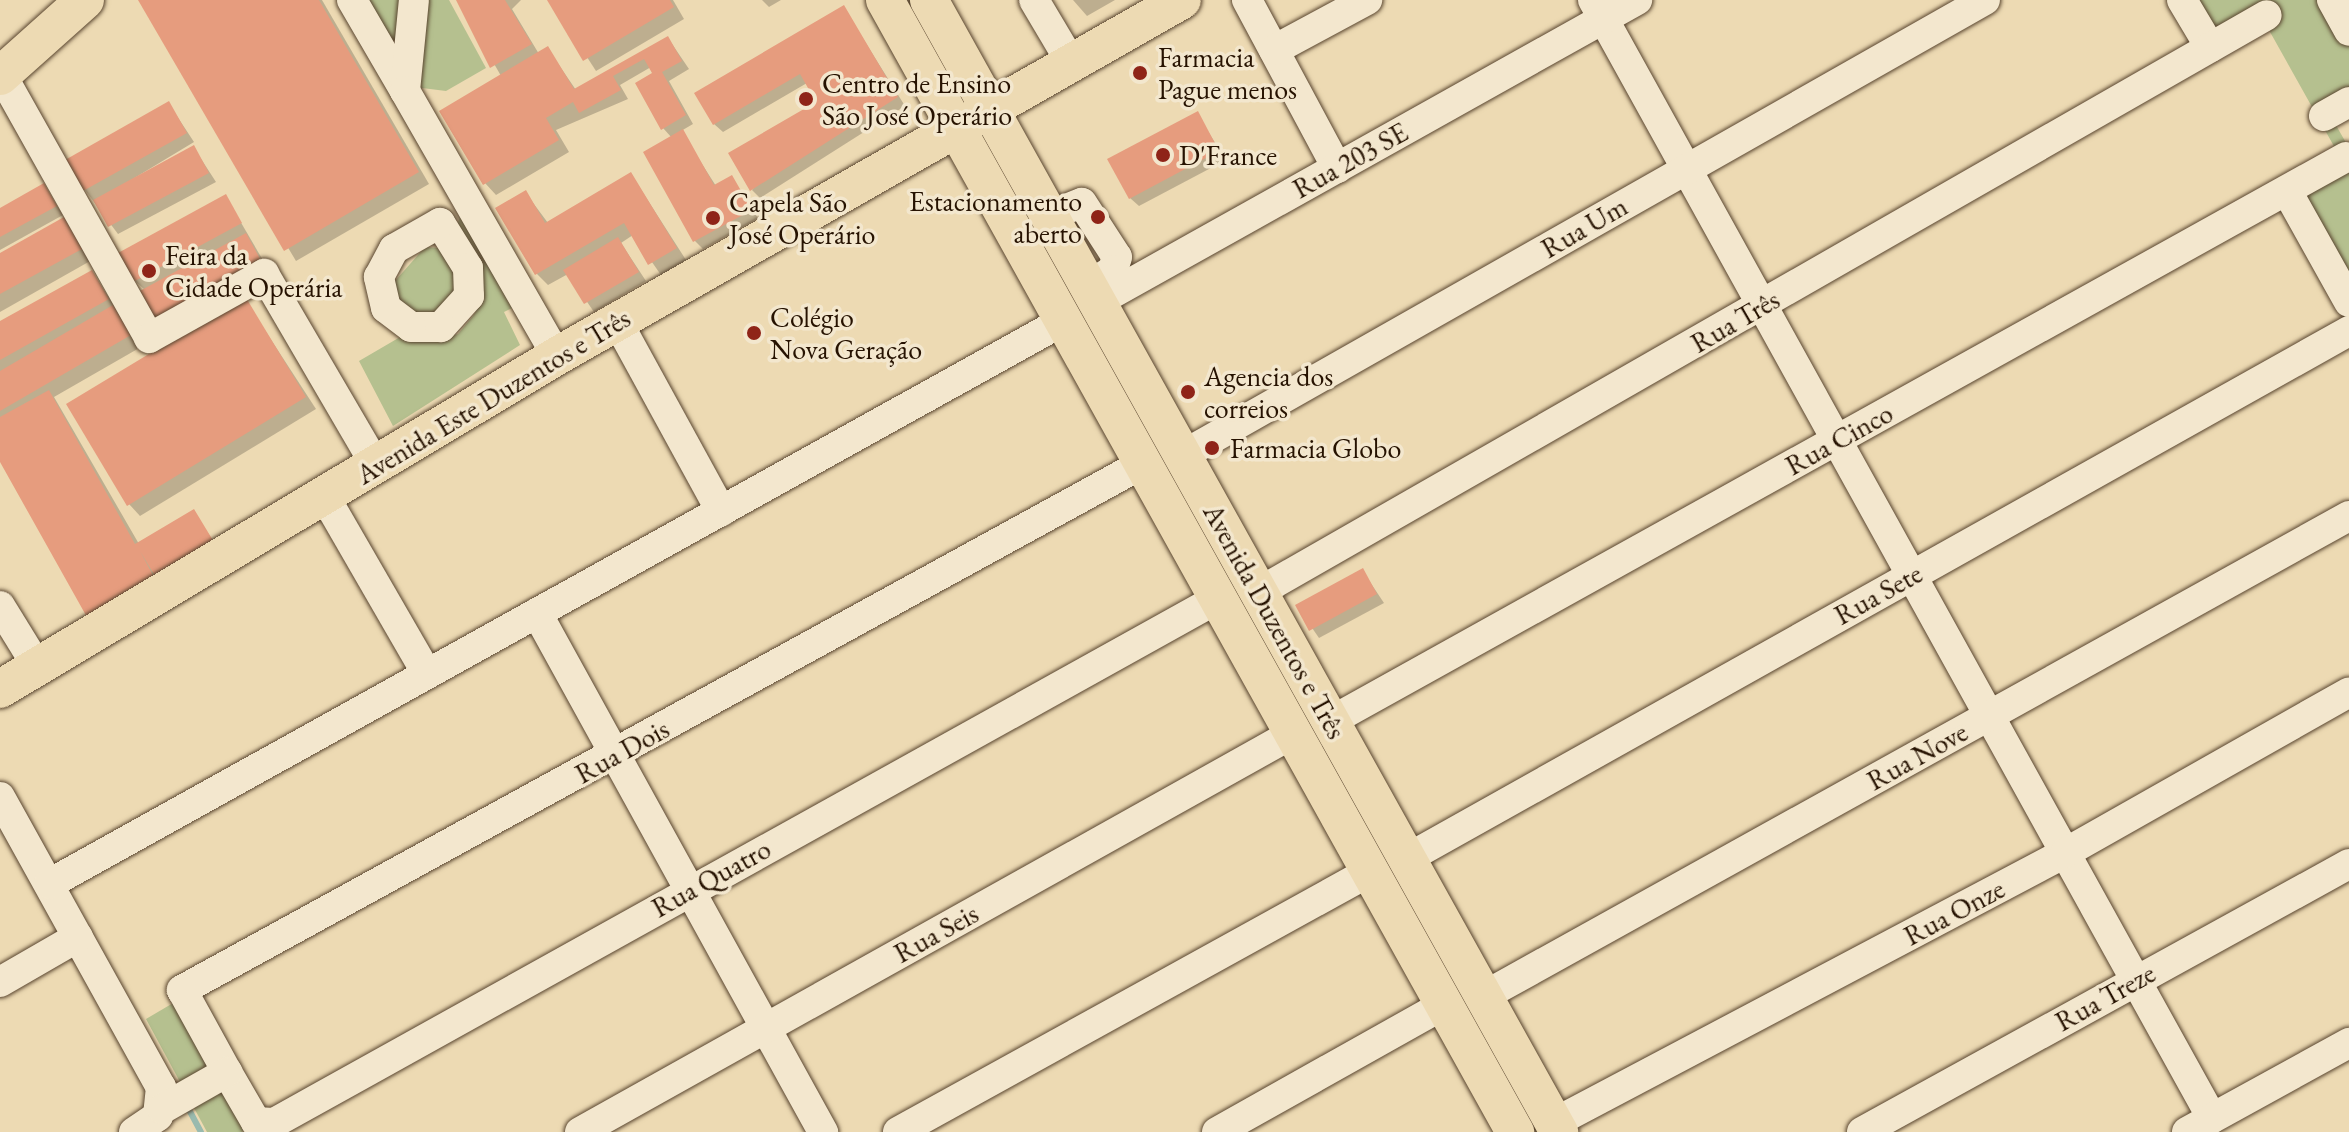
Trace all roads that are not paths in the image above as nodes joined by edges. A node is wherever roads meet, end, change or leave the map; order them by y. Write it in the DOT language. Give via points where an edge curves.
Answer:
graph roads {
  1 [pos="85,0"];
  2 [pos="352,0"];
  3 [pos="414,0"];
  4 [pos="885,0"];
  5 [pos="929,0"];
  6 [pos="1034,0"];
  7 [pos="1182,0"];
  8 [pos="1247,0"];
  9 [pos="1367,0"];
  10 [pos="1637,0"];
  11 [pos="1985,0"];
  12 [pos="2182,0"];
  13 [pos="2332,0"];
  14 [pos="1598,9"];
  15 [pos="2267,15"];
  16 [pos="2349,31"];
  17 [pos="2210,47"];
  18 [pos="1274,50"];
  19 [pos="1072,64"];
  20 [pos="1,74"];
  21 [pos="405,91"];
  22 [pos="991,111"];
  23 [pos="958,130"];
  24 [pos="2346,157"];
  25 [pos="1337,168"];
  26 [pos="1686,169"];
  27 [pos="460,188"];
  28 [pos="2287,191"];
  29 [pos="440,223"];
  30 [pos="1093,294"];
  31 [pos="2349,302"];
  32 [pos="1761,307"];
  33 [pos="617,321"];
  34 [pos="1063,321"];
  35 [pos="2349,331"];
  36 [pos="557,356"];
  37 [pos="1836,441"];
  38 [pos="1183,455"];
  39 [pos="1142,464"];
  40 [pos="376,466"];
  41 [pos="325,497"];
  42 [pos="721,511"];
  43 [pos="2349,516"];
  44 [pos="1911,576"];
  45 [pos="1259,592"];
  46 [pos="1217,599"];
  47 [pos="0,606"];
  48 [pos="537,613"];
  49 [pos="37,666"];
  50 [pos="427,674"];
  51 [pos="0,689"];
  52 [pos="2349,692"];
  53 [pos="1989,716"];
  54 [pos="1331,721"];
  55 [pos="1292,734"];
  56 [pos="616,754"];
  57 [pos="0,797"];
  58 [pos="2065,853"];
  59 [pos="1408,858"];
  60 [pos="2349,864"];
  61 [pos="1369,872"];
  62 [pos="49,884"];
  63 [pos="690,889"];
  64 [pos="78,937"];
  65 [pos="2135,980"];
  66 [pos="0,982"];
  67 [pos="1484,996"];
  68 [pos="1443,1005"];
  69 [pos="766,1028"];
  70 [pos="2345,1053"];
  71 [pos="227,1072"];
  72 [pos="176,1103"];
  73 [pos="1556,1127"];
  74 [pos="2201,1127"];
  75 [pos="134,1132"];
  76 [pos="580,1132"];
  77 [pos="823,1132"];
  78 [pos="898,1132"];
  79 [pos="1217,1132"];
  80 [pos="1515,1132"];
  81 [pos="1862,1132"];
  1 -- 20 [label="main road"];
  2 -- 21 [label="street"];
  3 -- 21 [label="street"];
  4 -- 23 [label="main road, Avenida Duzentos e Três"];
  5 -- 22 [label="main road, Avenida Duzentos e Três"];
  6 -- 19 [label="street"];
  7 -- 19 [label="main road, Avenida Este Duzentos e Três"];
  8 -- 18 [label="street"];
  9 -- 18 [label="street"];
  10 -- 14 [label="street, Rua 203 SE"];
  11 -- 26 [label="street, Rua Um"];
  12 -- 17 [label="street"];
  13 -- 16 [label="street"];
  14 -- 25 [label="street, Rua 203 SE"];
  14 -- 26 [label="street"];
  15 -- 17 [label="street, Rua Três"];
  17 -- 32 [label="street, Rua Três"];
  18 -- 25 [label="street"];
  19 -- 22 [label="main road, Avenida Este Duzentos e Três"];
  20 -- 40 [label="street" via="149,338 264,274"];
  21 -- 27 [label="street"];
  22 -- 23 [label="main road, Avenida Este Duzentos e Três"];
  22 -- 30 [label="main road, Avenida Duzentos e Três"];
  23 -- 33 [label="main road, Avenida Este Duzentos e Três"];
  23 -- 34 [label="main road, Avenida Duzentos e Três"];
  24 -- 28 [label="street, Rua Cinco"];
  25 -- 30 [label="street, Rua 203 SE"];
  26 -- 32 [label="street"];
  26 -- 38 [label="street, Rua Um"];
  27 -- 29 [label="street"];
  27 -- 36 [label="street"];
  28 -- 31 [label="street"];
  28 -- 37 [label="street, Rua Cinco"];
  30 -- 38 [label="main road, Avenida Duzentos e Três"];
  32 -- 37 [label="street"];
  32 -- 45 [label="street, Rua Três"];
  33 -- 36 [label="main road, Avenida Este Duzentos e Três"];
  33 -- 42 [label="street"];
  34 -- 39 [label="main road, Avenida Duzentos e Três"];
  34 -- 42 [label="street"];
  35 -- 44 [label="street, Rua Sete"];
  36 -- 40 [label="main road, Avenida Este Duzentos e Três"];
  37 -- 44 [label="street"];
  37 -- 54 [label="street, Rua Cinco"];
  38 -- 45 [label="main road, Avenida Duzentos e Três"];
  39 -- 46 [label="main road, Avenida Duzentos e Três"];
  39 -- 56 [label="street, Rua Dois"];
  40 -- 41 [label="main road, Avenida Este Duzentos e Três"];
  41 -- 49 [label="main road, Avenida Este Duzentos e Três"];
  41 -- 50 [label="street"];
  42 -- 48 [label="street"];
  43 -- 53 [label="street, Rua Nove"];
  44 -- 53 [label="street"];
  44 -- 59 [label="street, Rua Sete"];
  45 -- 54 [label="main road, Avenida Duzentos e Três"];
  46 -- 55 [label="main road, Avenida Duzentos e Três"];
  46 -- 63 [label="street, Rua Quatro"];
  47 -- 49 [label="street"];
  48 -- 50 [label="street"];
  48 -- 56 [label="street"];
  49 -- 51 [label="main road, Avenida Este Duzentos e Três"];
  50 -- 62 [label="street"];
  52 -- 58 [label="street, Rua Onze"];
  53 -- 58 [label="street"];
  53 -- 67 [label="street, Rua Nove"];
  54 -- 59 [label="main road, Avenida Duzentos e Três"];
  55 -- 61 [label="main road, Avenida Duzentos e Três"];
  55 -- 69 [label="street, Rua Seis"];
  56 -- 63 [label="street"];
  56 -- 71 [label="street, Rua Dois" via="182,990"];
  57 -- 62 [label="street"];
  58 -- 65 [label="street"];
  58 -- 73 [label="street, Rua Onze"];
  59 -- 67 [label="main road, Avenida Duzentos e Três"];
  60 -- 65 [label="street, Rua Treze"];
  61 -- 68 [label="main road, Avenida Duzentos e Três"];
  61 -- 78 [label="street"];
  62 -- 64 [label="street"];
  63 -- 69 [label="street"];
  63 -- 71 [label="street, Rua Quatro" via="274,1123 256,1122"];
  64 -- 66 [label="street"];
  64 -- 72 [label="street"];
  65 -- 74 [label="street" via="2174,1050"];
  65 -- 81 [label="street, Rua Treze"];
  67 -- 73 [label="main road, Avenida Duzentos e Três"];
  68 -- 79 [label="street"];
  68 -- 80 [label="main road, Avenida Duzentos e Três"];
  69 -- 76 [label="street, Rua Seis"];
  69 -- 77 [label="street"];
  70 -- 74 [label="street"];
  71 -- 72 [label="street"];
  72 -- 75 [label="street"];
}
